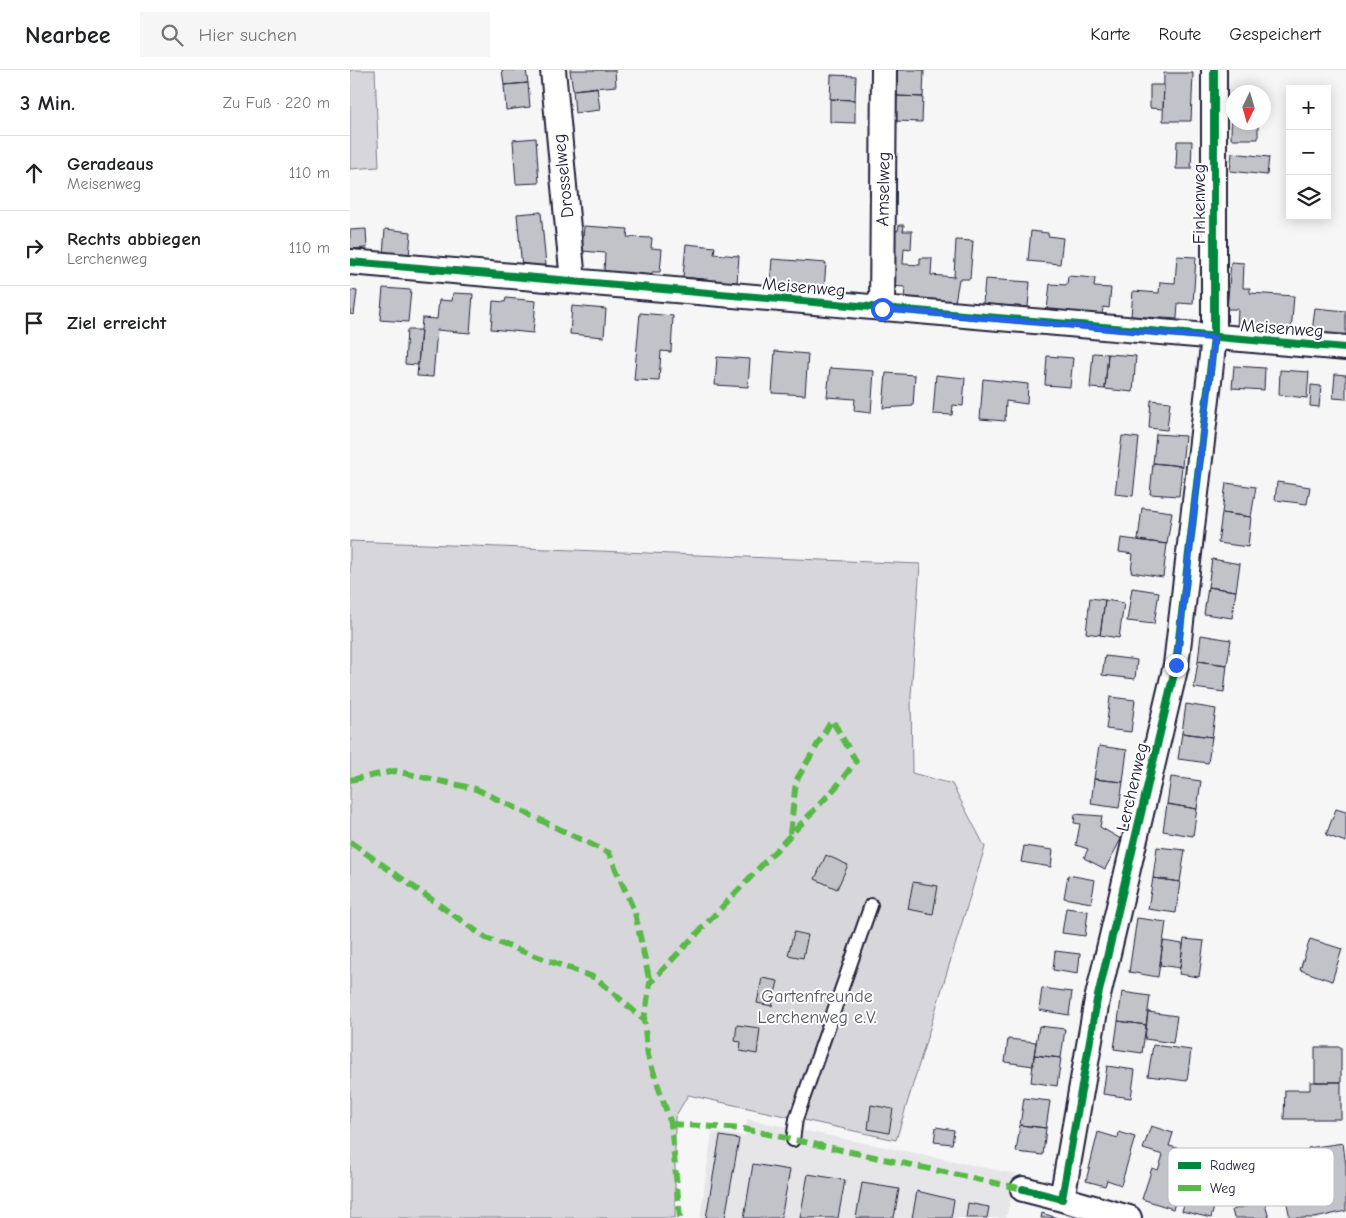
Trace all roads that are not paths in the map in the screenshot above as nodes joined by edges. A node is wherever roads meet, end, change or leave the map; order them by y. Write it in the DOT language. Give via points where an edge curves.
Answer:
graph roads {
  1 [pos="553,70"];
  2 [pos="884,70"];
  3 [pos="1214,70"];
  4 [pos="350,262"];
  5 [pos="573,281"];
  6 [pos="882,309"];
  7 [pos="1214,338"];
  8 [pos="1346,348"];
  9 [pos="872,906"];
  10 [pos="793,1140"];
  11 [pos="1023,1189"];
  12 [pos="1062,1199"];
  13 [pos="1128,1218"];
  1 -- 5 [label="street, Drosselweg"];
  2 -- 6 [label="street, Amselweg"];
  3 -- 7 [label="street, Finkenweg"];
  4 -- 5 [label="street, Meisenweg"];
  5 -- 6 [label="street, Meisenweg"];
  6 -- 7 [label="street, Meisenweg"];
  7 -- 8 [label="street, Meisenweg"];
  7 -- 12 [label="street, Lerchenweg" via="1176,665 1097,1000"];
  9 -- 10 [label="lane" via="796,1119"];
  11 -- 12 [label="street"];
  12 -- 13 [label="street"];
}
